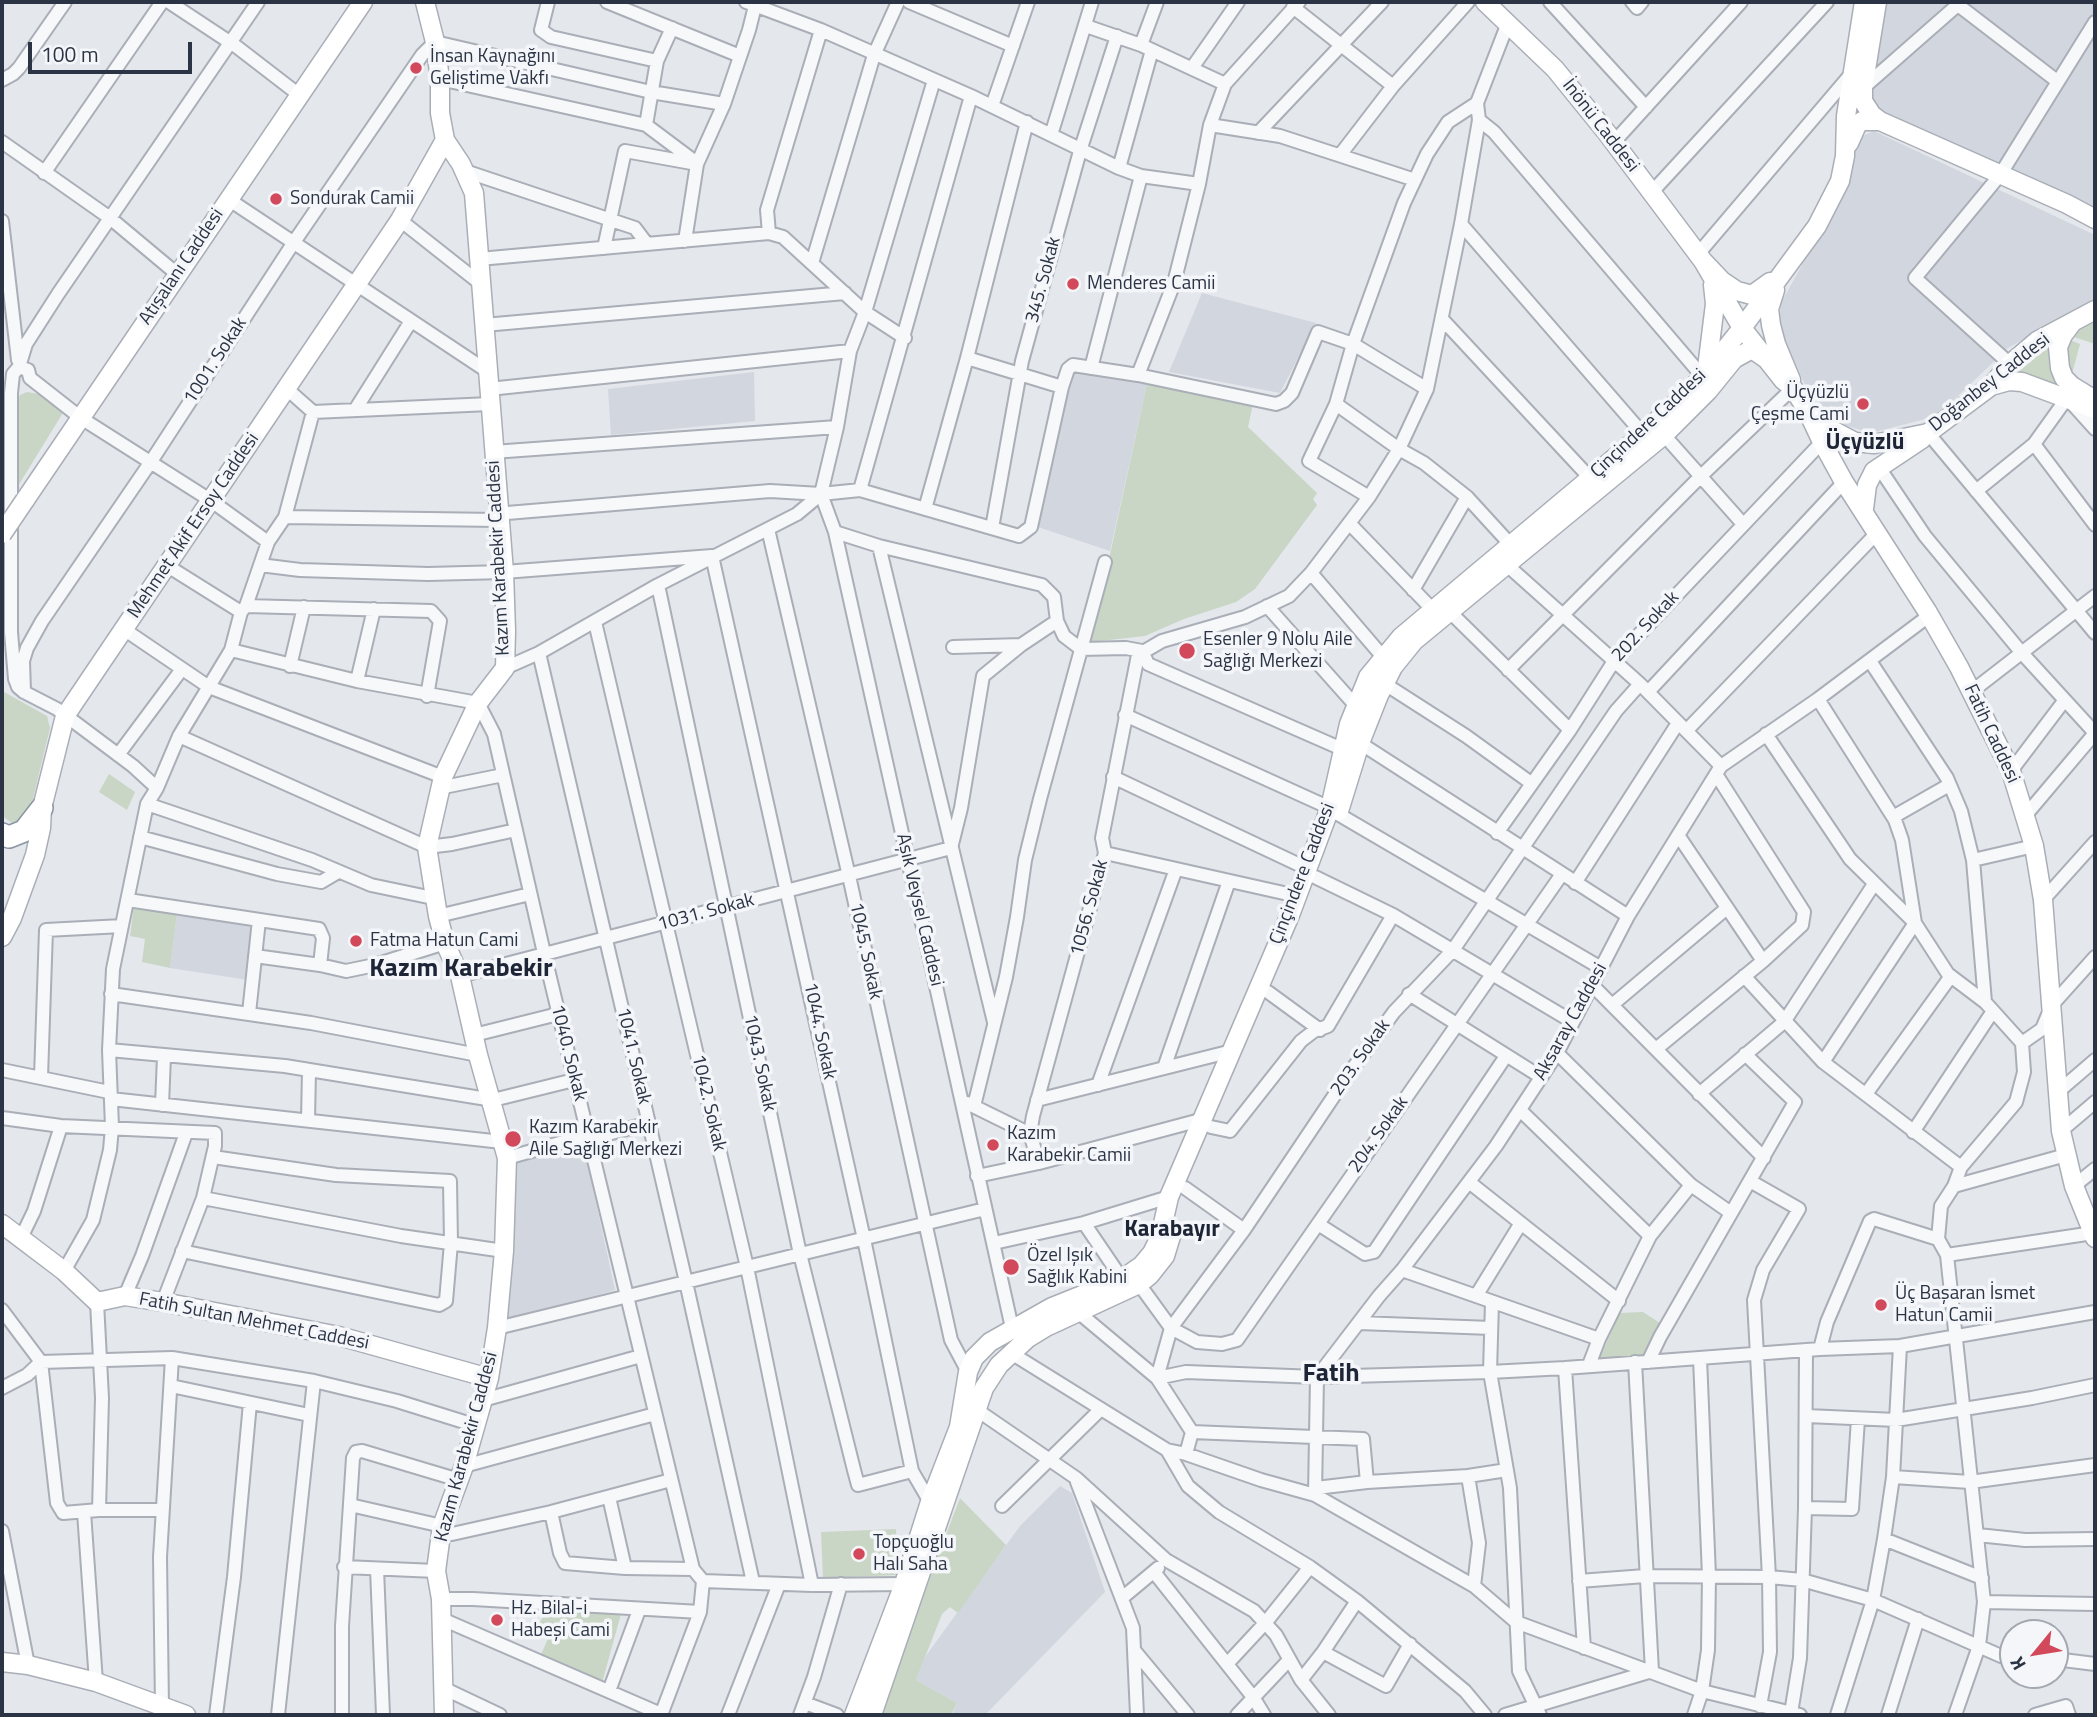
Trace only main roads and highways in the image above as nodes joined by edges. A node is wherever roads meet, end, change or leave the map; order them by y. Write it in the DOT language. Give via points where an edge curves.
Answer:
graph roads {
  1 [pos="363,2"];
  2 [pos="1485,2"];
  3 [pos="1864,2"];
  4 [pos="1877,2"];
  5 [pos="424,4"];
  6 [pos="1880,121"];
  7 [pos="445,141"];
  8 [pos="1845,156"];
  9 [pos="2095,219"];
  10 [pos="1703,262"];
  11 [pos="1783,271"];
  12 [pos="2095,310"];
  13 [pos="2073,321"];
  14 [pos="1742,328"];
  15 [pos="1765,358"];
  16 [pos="1703,377"];
  17 [pos="1991,386"];
  18 [pos="1793,388"];
  19 [pos="2095,400"];
  20 [pos="2095,409"];
  21 [pos="1807,410"];
  22 [pos="1928,433"];
  23 [pos="1864,509"];
  24 [pos="2,534"];
  25 [pos="1513,555"];
  26 [pos="1441,611"];
  27 [pos="1351,746"];
  28 [pos="42,808"];
  29 [pos="2,834"];
  30 [pos="1311,873"];
  31 [pos="2,937"];
  32 [pos="1207,1123"];
  33 [pos="2,1224"];
  34 [pos="2094,1236"];
  35 [pos="1130,1282"];
  36 [pos="489,1378"];
  37 [pos="2,1662"];
  38 [pos="186,1715"];
  39 [pos="444,1715"];
  40 [pos="854,1715"];
  41 [pos="872,1715"];
  1 -- 24 [label="main road, Atışalanı Caddesi, bridge"];
  2 -- 10 [label="main road, İnönü Caddesi" via="1555,69"];
  3 -- 8 [label="main road, Çinçindere Caddesi" via="1846,116"];
  4 -- 6 [label="main road" via="1863,101"];
  5 -- 7 [label="main road, Kazım Karabekir Caddesi" via="435,42"];
  6 -- 8 [label="main road" via="1857,125"];
  6 -- 9 [label="main road"];
  7 -- 28 [label="main road, Mehmet Akif Ersoy Caddesi" via="400,220 65,716"];
  7 -- 36 [label="main road, Kazım Karabekir Caddesi" via="474,193 503,572 505,668 478,703 441,782 427,847 433,898 460,976 505,1150 504,1251"];
  8 -- 11 [label="main road, Çinçindere Caddesi" via="1840,181 1816,226"];
  10 -- 11 [label="main road" via="1722,281 1752,295"];
  10 -- 14 [label="main road, Fatih Caddesi"];
  10 -- 16 [label="main road" via="1716,304"];
  11 -- 14 [label="main road, Çinçindere Caddesi"];
  11 -- 18 [label="main road" via="1769,309"];
  12 -- 13 [label="main road, Doğanbey Caddesi"];
  13 -- 17 [label="main road, Doğanbey Caddesi" via="2037,341"];
  13 -- 19 [label="main road" via="2058,347 2060,368 2063,378"];
  14 -- 15 [label="main road, Fatih Caddesi"];
  14 -- 16 [label="main road, Çinçindere Caddesi"];
  15 -- 18 [label="main road, Fatih Caddesi"];
  15 -- 25 [label="main road, Çinçindere Caddesi" via="1752,349 1734,359 1664,435"];
  16 -- 25 [label="main road, Çinçindere Caddesi" via="1590,478"];
  17 -- 20 [label="main road" via="2022,382"];
  17 -- 22 [label="main road, Doğanbey Caddesi"];
  18 -- 21 [label="main road, Fatih Caddesi"];
  21 -- 22 [label="main road, Doğanbey Caddesi" via="1819,423 1855,442 1874,444"];
  21 -- 23 [label="main road, Fatih Caddesi" via="1844,482"];
  22 -- 23 [label="main road" via="1878,466 1867,485"];
  23 -- 34 [label="main road, Fatih Caddesi" via="1930,615 2011,771 2034,846 2043,900 2061,1131 2074,1186"];
  25 -- 26 [label="main road, Çinçindere Caddesi"];
  26 -- 27 [label="main road, Çinçindere Caddesi" via="1393,667"];
  26 -- 27 [label="main road, Çinçindere Caddesi" via="1401,637 1368,677 1355,705"];
  27 -- 30 [label="main road, Çinçindere Caddesi"];
  28 -- 29 [label="highway" via="24,831"];
  28 -- 31 [label="main road, Mehmet Akif Ersoy Caddesi" via="34,855"];
  30 -- 32 [label="main road, Çinçindere Caddesi" via="1268,992"];
  30 -- 32 [label="main road, Çinçindere Caddesi" via="1232,1051"];
  32 -- 35 [label="main road, Çinçindere Caddesi" via="1177,1192 1165,1256 1150,1275"];
  33 -- 36 [label="main road, Fatih Sultan Mehmet Caddesi" via="97,1302 125,1296 339,1336"];
  35 -- 40 [label="main road, Çinçindere Caddesi" via="1052,1307 990,1342 974,1358 959,1427"];
  35 -- 41 [label="main road, Çinçindere Caddesi" via="1028,1338 999,1365 984,1388"];
  36 -- 39 [label="main road, Kazım Karabekir Caddesi" via="442,1526 436,1572"];
  37 -- 38 [label="main road" via="96,1682"];
}
